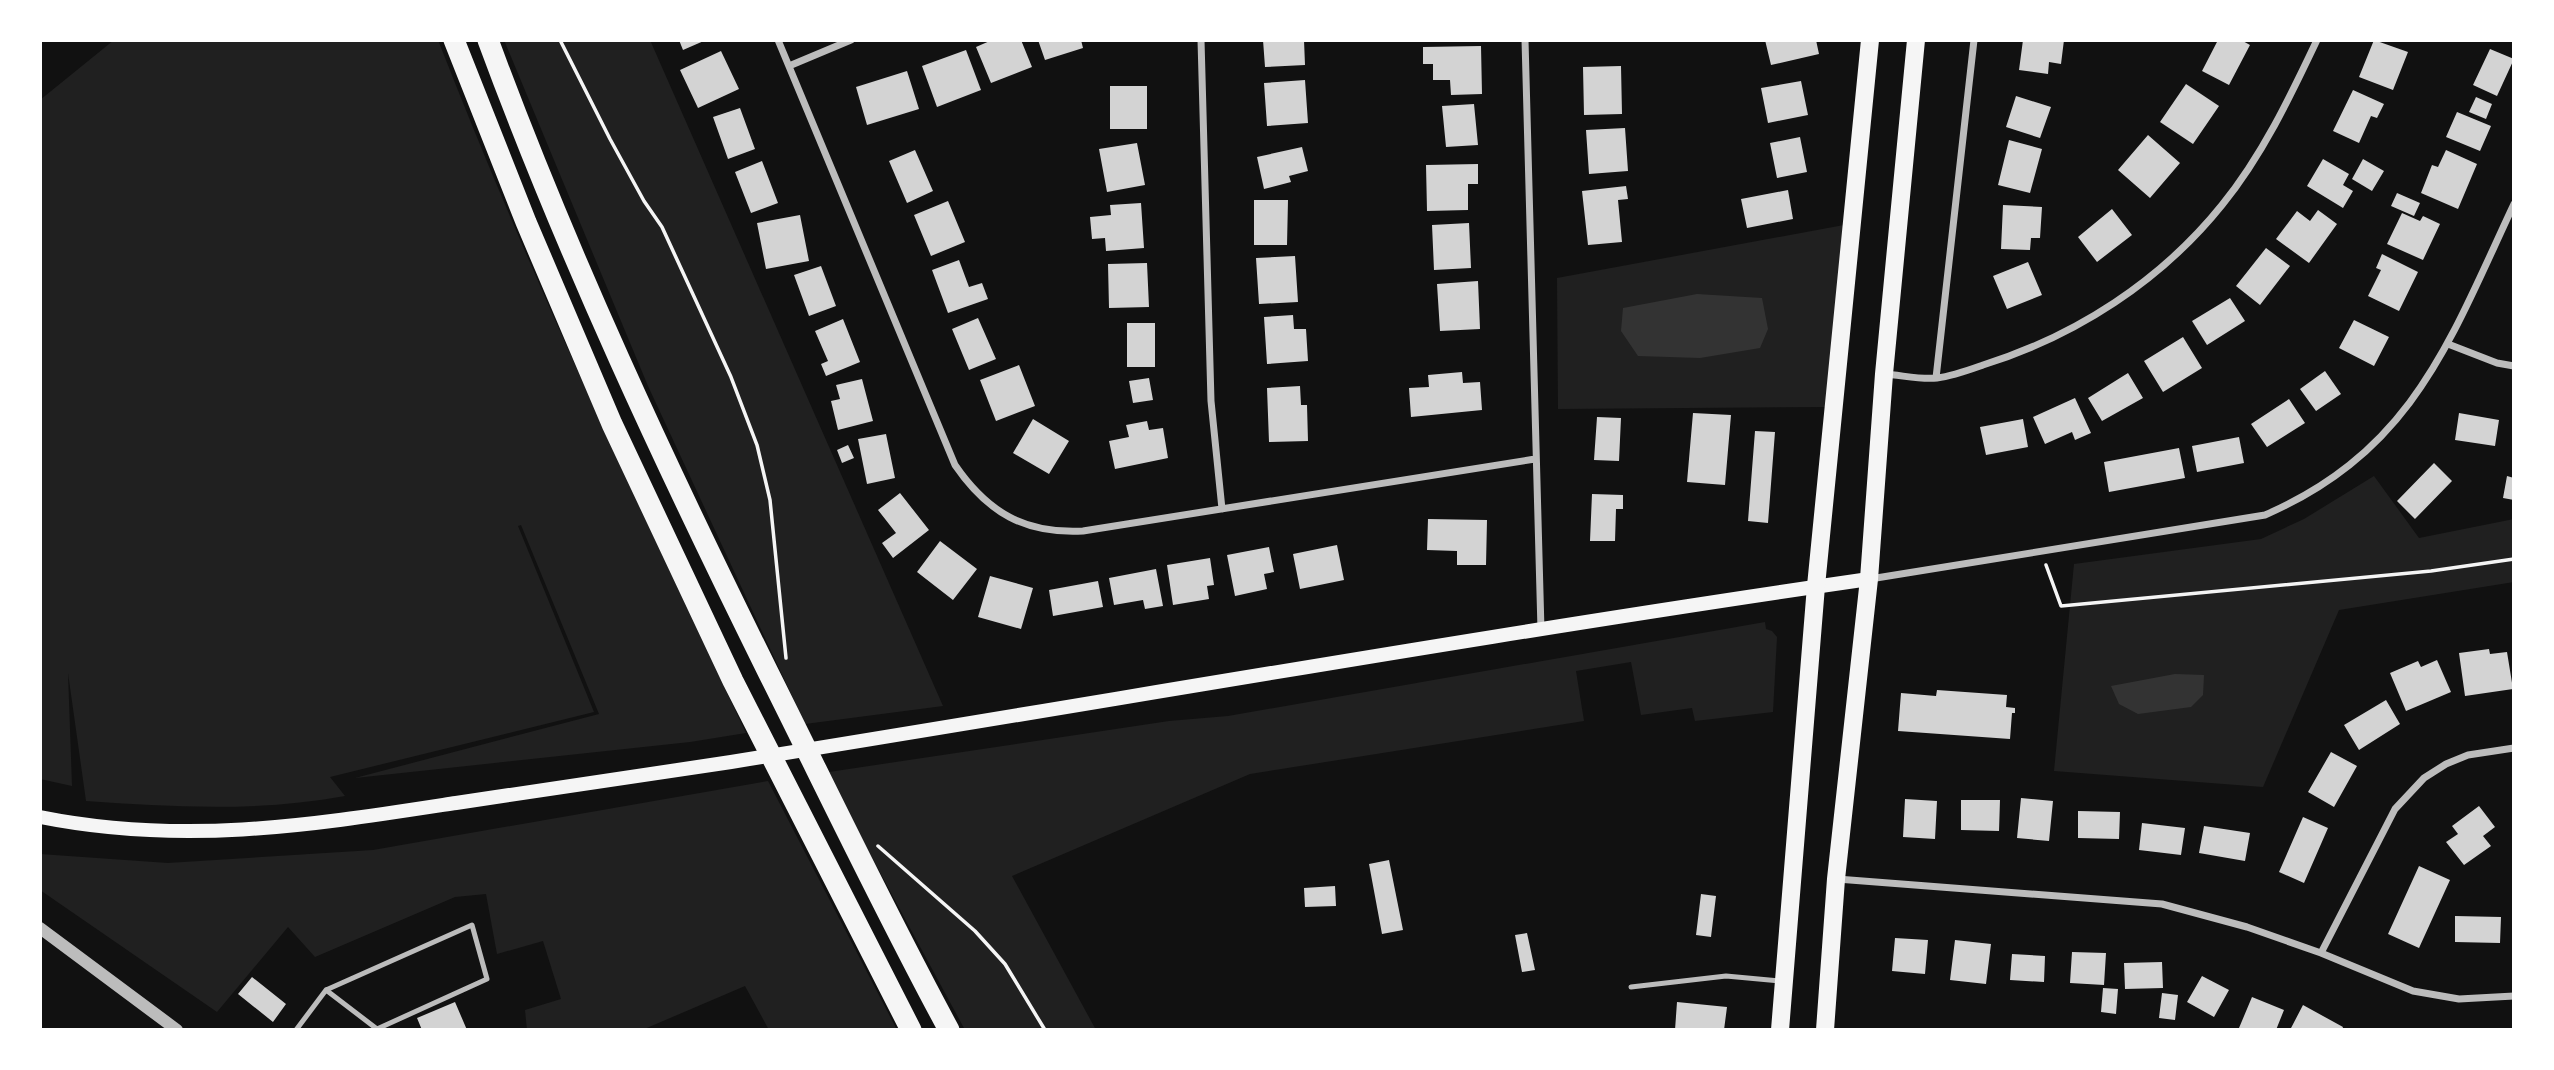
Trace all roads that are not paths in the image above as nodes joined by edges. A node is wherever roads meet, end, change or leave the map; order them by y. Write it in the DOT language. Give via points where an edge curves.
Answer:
graph roads {
  1 [pos="454,40"];
  2 [pos="488,40"];
  3 [pos="778,40"];
  4 [pos="851,40"];
  5 [pos="1201,40"];
  6 [pos="1525,40"];
  7 [pos="1870,40"];
  8 [pos="1916,40"];
  9 [pos="1974,40"];
  10 [pos="2317,40"];
  11 [pos="789,66"];
  12 [pos="2514,204"];
  13 [pos="2448,344"];
  14 [pos="2514,366"];
  15 [pos="1884,374"];
  16 [pos="1936,378"];
  17 [pos="1535,459"];
  18 [pos="1222,509"];
  19 [pos="1869,579"];
  20 [pos="1816,586"];
  21 [pos="1541,630"];
  22 [pos="2514,748"];
  23 [pos="40,817"];
  24 [pos="1836,878"];
  25 [pos="40,928"];
  26 [pos="2321,953"];
  27 [pos="1784,981"];
  28 [pos="1631,987"];
  29 [pos="326,990"];
  30 [pos="2514,996"];
  31 [pos="177,1030"];
  32 [pos="296,1030"];
  33 [pos="911,1030"];
  34 [pos="949,1030"];
  35 [pos="1780,1030"];
  36 [pos="1825,1030"];
  1 -- 33 [label="highway" via="612,424 733,681"];
  2 -- 34 [label="highway" via="596,306 696,525"];
  3 -- 11 [label="street"];
  4 -- 11 [label="street"];
  5 -- 18 [label="street" via="1211,401"];
  6 -- 17 [label="street"];
  7 -- 20 [label="main road"];
  8 -- 15 [label="main road"];
  9 -- 16 [label="street"];
  10 -- 16 [label="street" via="2261,150 2222,205 2185,246 2113,306 2062,334 2014,356"];
  11 -- 18 [label="street" via="942,436 972,490 1017,522 1060,533"];
  12 -- 13 [label="street"];
  13 -- 14 [label="street"];
  13 -- 19 [label="street" via="2432,373 2382,436 2359,459 2302,499 2265,514"];
  15 -- 16 [label="street"];
  15 -- 19 [label="main road"];
  17 -- 18 [label="street"];
  17 -- 21 [label="street"];
  19 -- 20 [label="main road"];
  19 -- 24 [label="main road"];
  20 -- 21 [label="main road"];
  20 -- 27 [label="main road"];
  21 -- 23 [label="main road" via="315,824 169,833"];
  22 -- 26 [label="street" via="2468,755 2424,778 2395,809"];
  24 -- 26 [label="street" via="2162,904"];
  24 -- 36 [label="main road"];
  25 -- 31 [label="street"];
  26 -- 30 [label="street" via="2413,991 2459,999"];
  27 -- 28 [label="lane" via="1727,976"];
  27 -- 35 [label="main road"];
  29 -- 29 [label="lane" via="377,1029 487,979 472,925"];
  29 -- 32 [label="lane"];
}
